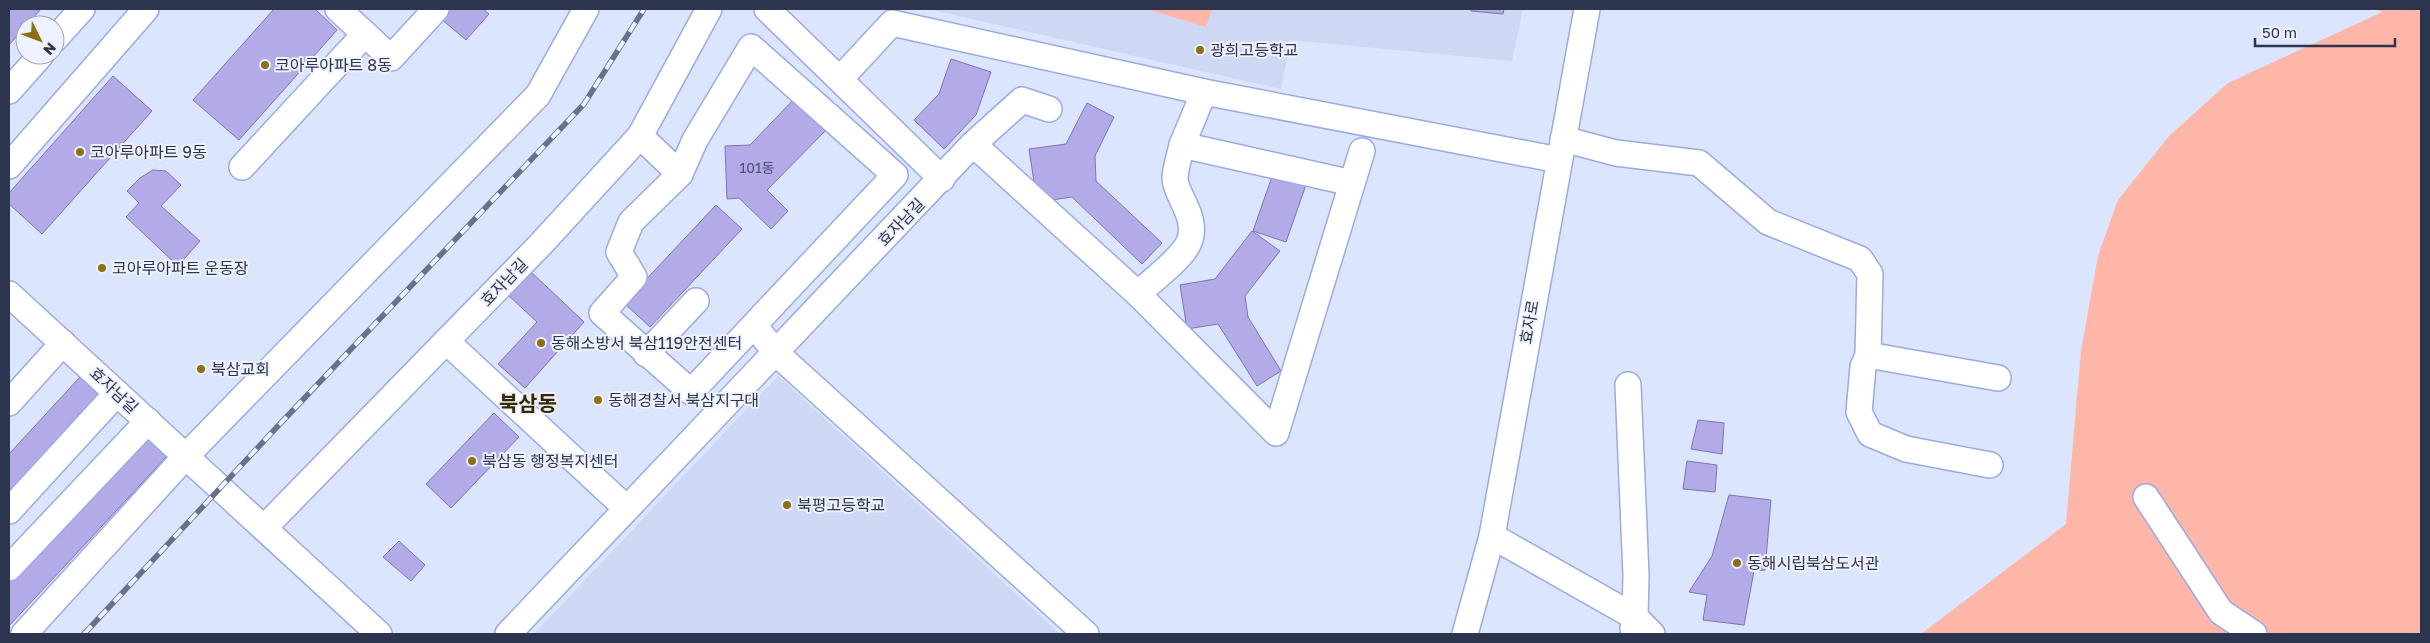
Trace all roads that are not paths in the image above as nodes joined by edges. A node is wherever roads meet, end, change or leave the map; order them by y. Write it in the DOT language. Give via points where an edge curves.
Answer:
graph roads {
  1 [pos="82,9"];
  2 [pos="146,9"];
  3 [pos="338,9"];
  4 [pos="436,9"];
  5 [pos="586,9"];
  6 [pos="709,9"];
  7 [pos="767,9"];
  8 [pos="1587,9"];
  9 [pos="65,28"];
  10 [pos="365,34"];
  11 [pos="32,65"];
  12 [pos="840,79"];
  13 [pos="9,91"];
  14 [pos="1204,92"];
  15 [pos="1049,109"];
  16 [pos="640,136"];
  17 [pos="973,144"];
  18 [pos="1182,145"];
  19 [pos="1362,150"];
  20 [pos="1561,150"];
  21 [pos="9,166"];
  22 [pos="242,167"];
  23 [pos="680,174"];
  24 [pos="942,179"];
  25 [pos="1352,183"];
  26 [pos="9,294"];
  27 [pos="1138,294"];
  28 [pos="696,301"];
  29 [pos="754,325"];
  30 [pos="446,341"];
  31 [pos="63,343"];
  32 [pos="776,353"];
  33 [pos="646,354"];
  34 [pos="1868,355"];
  35 [pos="1998,378"];
  36 [pos="1628,385"];
  37 [pos="117,393"];
  38 [pos="9,404"];
  39 [pos="148,421"];
  40 [pos="186,456"];
  41 [pos="1990,465"];
  42 [pos="2146,497"];
  43 [pos="626,508"];
  44 [pos="9,511"];
  45 [pos="264,528"];
  46 [pos="1492,536"];
  47 [pos="9,568"];
  48 [pos="1634,625"];
  49 [pos="24,634"];
  50 [pos="379,634"];
  51 [pos="508,634"];
  52 [pos="1086,634"];
  53 [pos="1465,634"];
  54 [pos="1652,634"];
  55 [pos="2254,634"];
  1 -- 9 [label="street"];
  2 -- 21 [label="street"];
  3 -- 10 [label="street"];
  4 -- 10 [label="street" via="391,58"];
  5 -- 40 [label="street" via="538,95"];
  6 -- 16 [label="street, 효자남길"];
  7 -- 12 [label="street"];
  8 -- 20 [label="street, 효자로"];
  10 -- 22 [label="street"];
  11 -- 13 [label="street"];
  12 -- 14 [label="street" via="892,23"];
  12 -- 24 [label="street"];
  14 -- 18 [label="street"];
  14 -- 20 [label="street"];
  15 -- 17 [label="street, 효자남길" via="1022,100"];
  16 -- 23 [label="street"];
  16 -- 30 [label="street, 효자남길"];
  17 -- 24 [label="street, 효자남길"];
  17 -- 27 [label="street"];
  18 -- 25 [label="street"];
  18 -- 27 [label="street" via="1175,180 1195,203 1190,242"];
  19 -- 25 [label="street"];
  20 -- 34 [label="street" via="1616,153 1699,164 1768,222 1860,259 1870,274"];
  20 -- 46 [label="street, 효자로"];
  23 -- 29 [label="street" via="695,140 751,47 894,176"];
  23 -- 33 [label="street" via="631,222 619,252 634,277 602,312"];
  24 -- 32 [label="street, 효자남길"];
  25 -- 27 [label="street" via="1276,433"];
  26 -- 31 [label="street, 효자남길"];
  28 -- 33 [label="street"];
  29 -- 32 [label="street"];
  29 -- 33 [label="street" via="691,392"];
  30 -- 43 [label="street"];
  30 -- 45 [label="street, 효자남길"];
  31 -- 37 [label="street, 효자남길"];
  31 -- 38 [label="street"];
  32 -- 43 [label="street, 효자남길"];
  32 -- 52 [label="street"];
  34 -- 35 [label="street"];
  34 -- 41 [label="street" via="1863,367 1859,412 1870,434 1906,449"];
  36 -- 48 [label="street" via="1636,575"];
  37 -- 39 [label="street, 효자남길"];
  37 -- 44 [label="street"];
  39 -- 40 [label="street, 효자남길"];
  39 -- 47 [label="street"];
  40 -- 45 [label="street, 효자남길"];
  40 -- 49 [label="street"];
  42 -- 55 [label="street" via="2221,612"];
  43 -- 51 [label="street, 효자남길"];
  45 -- 50 [label="street, 효자남길"];
  46 -- 48 [label="street"];
  46 -- 53 [label="street, 효자로"];
  48 -- 54 [label="street"];
}
